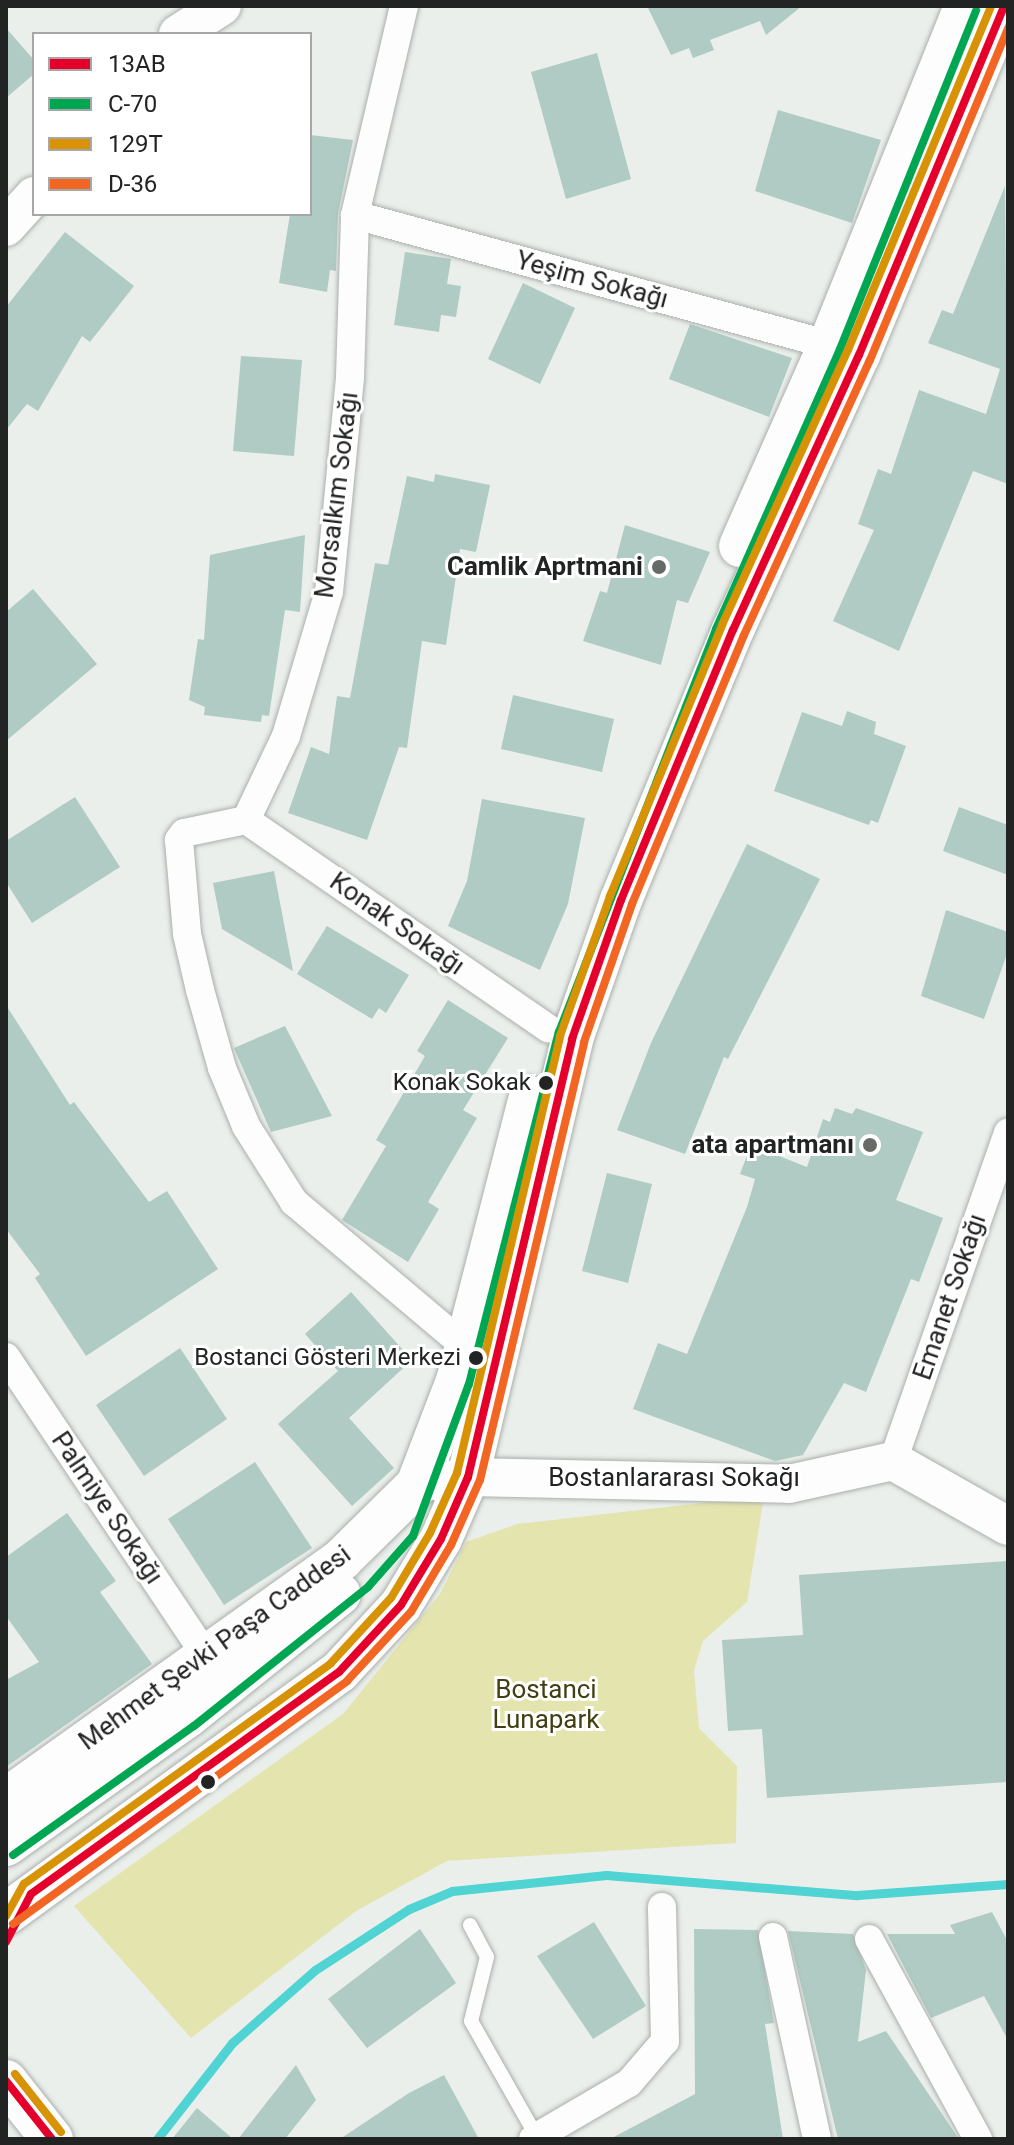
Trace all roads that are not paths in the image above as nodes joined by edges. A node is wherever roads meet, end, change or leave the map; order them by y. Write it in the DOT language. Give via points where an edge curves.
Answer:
graph roads {
  1 [pos="222,6"];
  2 [pos="404,6"];
  3 [pos="965,6"];
  4 [pos="1004,6"];
  5 [pos="181,32"];
  6 [pos="32,198"];
  7 [pos="355,215"];
  8 [pos="6,227"];
  9 [pos="829,345"];
  10 [pos="246,820"];
  11 [pos="548,1028"];
  12 [pos="1008,1133"];
  13 [pos="466,1347"];
  14 [pos="6,1357"];
  15 [pos="893,1461"];
  16 [pos="468,1477"];
  17 [pos="417,1485"];
  18 [pos="1008,1526"];
  19 [pos="208,1659"];
  20 [pos="6,1799"];
  21 [pos="6,1845"];
  22 [pos="14,1905"];
  23 [pos="662,1907"];
  24 [pos="470,1925"];
  25 [pos="773,1937"];
  26 [pos="869,1939"];
  27 [pos="6,1942"];
  28 [pos="6,2081"];
  29 [pos="549,2135"];
  30 [pos="52,2139"];
  31 [pos="817,2139"];
  32 [pos="978,2139"];
  1 -- 5 [label="main road"];
  2 -- 7 [label="street, Morsalkım Sokağı"];
  3 -- 9 [label="main road, Mehmet Şevki Paşa Caddesi"];
  4 -- 16 [label="main road" via="859,355 733,630 621,900 572,1039"];
  6 -- 8 [label="main road"];
  7 -- 9 [label="street, Yeşim Sokağı"];
  7 -- 10 [label="street, Morsalkım Sokağı" via="350,377 329,592 286,736"];
  9 -- 11 [label="main road, Mehmet Şevki Paşa Caddesi" via="705,624"];
  10 -- 11 [label="street, Konak Sokağı"];
  10 -- 13 [label="street" via="184,833 179,840 187,934 222,1068 240,1111 294,1202"];
  11 -- 13 [label="main road, Mehmet Şevki Paşa Caddesi"];
  12 -- 15 [label="street, Emanet Sokağı"];
  13 -- 17 [label="main road, Mehmet Şevki Paşa Caddesi"];
  14 -- 19 [label="street, Palmiye Sokağı"];
  15 -- 16 [label="main road, Bostanlararası Sokağı" via="789,1484"];
  15 -- 18 [label="main road"];
  16 -- 17 [label="main road, Bostanlararası Sokağı"];
  16 -- 22 [label="main road" via="441,1539 401,1605 339,1672"];
  17 -- 19 [label="main road, Mehmet Şevki Paşa Caddesi" via="342,1559"];
  17 -- 21 [label="main road" via="402,1531 361,1578 187,1717"];
  19 -- 20 [label="main road, Mehmet Şevki Paşa Caddesi"];
  22 -- 27 [label="main road"];
  23 -- 29 [label="street" via="665,2041 629,2083"];
  24 -- 29 [label="lane" via="487,1957 471,2021"];
  25 -- 31 [label="street"];
  26 -- 32 [label="street"];
  28 -- 30 [label="main road"];
}
